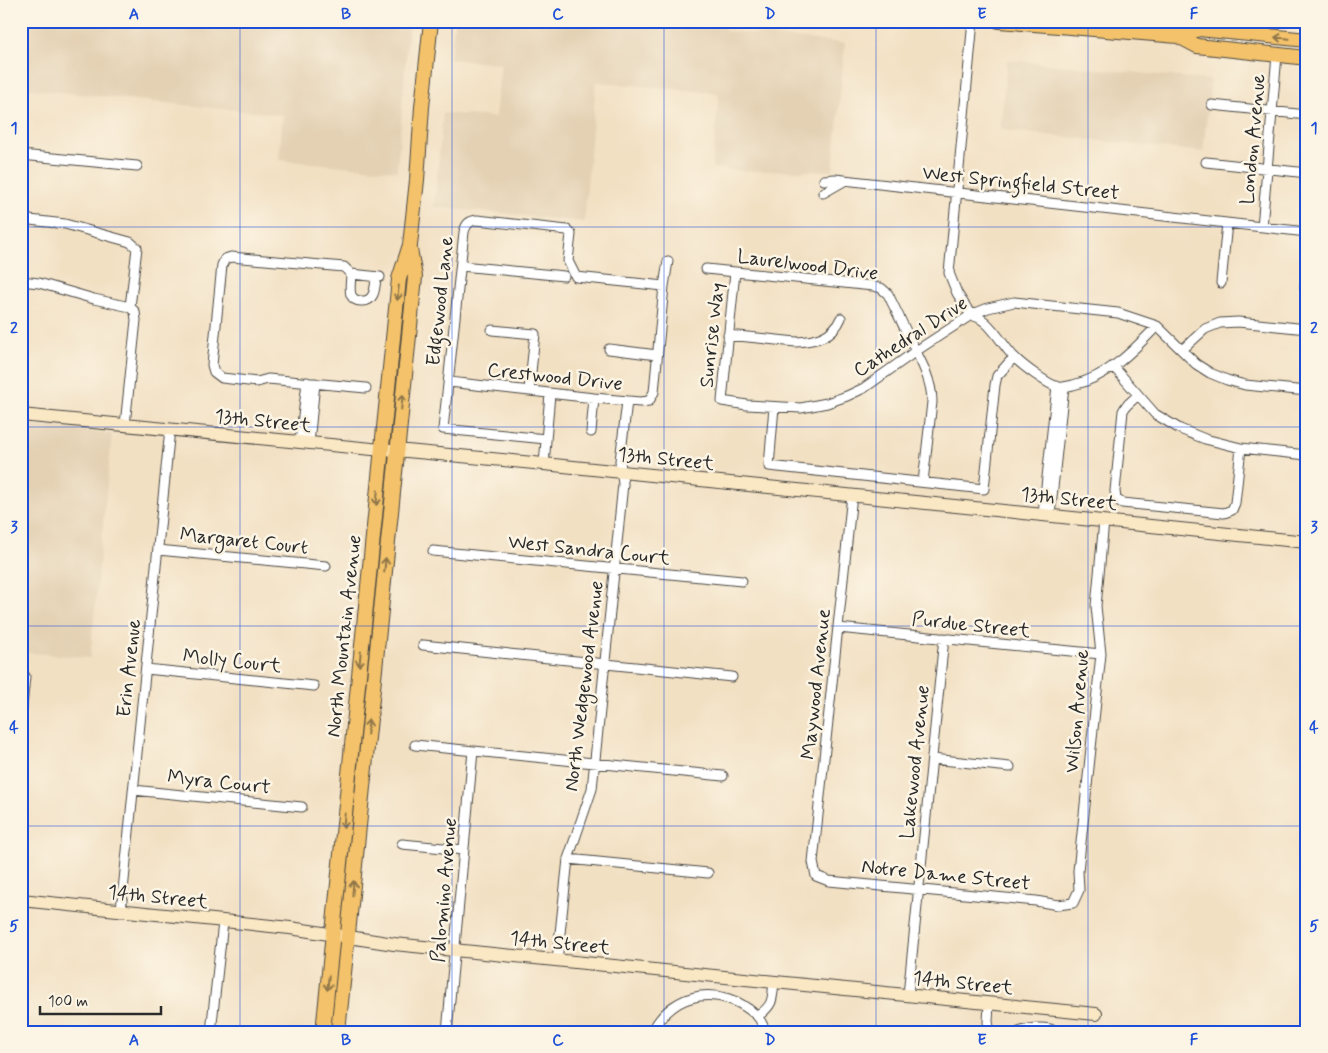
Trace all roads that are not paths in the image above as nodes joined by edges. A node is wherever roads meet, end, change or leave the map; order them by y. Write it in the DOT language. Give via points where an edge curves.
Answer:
graph roads {
  1 [pos="431,21"];
  2 [pos="973,21"];
  3 [pos="999,21"];
  4 [pos="1256,35"];
  5 [pos="1178,36"];
  6 [pos="1307,40"];
  7 [pos="1203,46"];
  8 [pos="1277,55"];
  9 [pos="1307,58"];
  10 [pos="1212,105"];
  11 [pos="1272,111"];
  12 [pos="1307,115"];
  13 [pos="21,155"];
  14 [pos="1206,162"];
  15 [pos="137,166"];
  16 [pos="1267,170"];
  17 [pos="1307,173"];
  18 [pos="824,180"];
  19 [pos="844,180"];
  20 [pos="956,192"];
  21 [pos="823,193"];
  22 [pos="21,219"];
  23 [pos="1227,222"];
  24 [pos="1262,227"];
  25 [pos="1307,232"];
  26 [pos="410,245"];
  27 [pos="668,261"];
  28 [pos="460,266"];
  29 [pos="1307,268"];
  30 [pos="706,269"];
  31 [pos="735,272"];
  32 [pos="352,274"];
  33 [pos="564,276"];
  34 [pos="21,281"];
  35 [pos="1221,283"];
  36 [pos="664,286"];
  37 [pos="1305,288"];
  38 [pos="130,307"];
  39 [pos="971,315"];
  40 [pos="841,318"];
  41 [pos="1157,326"];
  42 [pos="1307,329"];
  43 [pos="492,330"];
  44 [pos="728,335"];
  45 [pos="609,349"];
  46 [pos="1182,350"];
  47 [pos="916,351"];
  48 [pos="657,355"];
  49 [pos="1014,357"];
  50 [pos="1113,366"];
  51 [pos="311,382"];
  52 [pos="449,382"];
  53 [pos="1061,387"];
  54 [pos="366,388"];
  55 [pos="529,391"];
  56 [pos="1307,391"];
  57 [pos="550,394"];
  58 [pos="1138,395"];
  59 [pos="594,398"];
  60 [pos="627,401"];
  61 [pos="722,401"];
  62 [pos="774,407"];
  63 [pos="21,415"];
  64 [pos="125,426"];
  65 [pos="170,430"];
  66 [pos="591,432"];
  67 [pos="546,439"];
  68 [pos="304,442"];
  69 [pos="1241,448"];
  70 [pos="382,449"];
  71 [pos="396,450"];
  72 [pos="1307,455"];
  73 [pos="544,464"];
  74 [pos="622,472"];
  75 [pos="924,482"];
  76 [pos="852,495"];
  77 [pos="1047,514"];
  78 [pos="1104,521"];
  79 [pos="1307,542"];
  80 [pos="158,550"];
  81 [pos="433,551"];
  82 [pos="326,566"];
  83 [pos="614,569"];
  84 [pos="742,581"];
  85 [pos="838,628"];
  86 [pos="944,638"];
  87 [pos="423,645"];
  88 [pos="1101,654"];
  89 [pos="605,665"];
  90 [pos="146,669"];
  91 [pos="26,676"];
  92 [pos="732,677"];
  93 [pos="314,686"];
  94 [pos="21,717"];
  95 [pos="415,745"];
  96 [pos="473,751"];
  97 [pos="932,759"];
  98 [pos="594,763"];
  99 [pos="1010,767"];
  100 [pos="723,776"];
  101 [pos="133,790"];
  102 [pos="302,807"];
  103 [pos="402,844"];
  104 [pos="464,850"];
  105 [pos="568,859"];
  106 [pos="708,873"];
  107 [pos="816,876"];
  108 [pos="919,889"];
  109 [pos="21,900"];
  110 [pos="1073,903"];
  111 [pos="121,910"];
  112 [pos="223,922"];
  113 [pos="334,935"];
  114 [pos="348,937"];
  115 [pos="455,950"];
  116 [pos="557,960"];
  117 [pos="774,982"];
  118 [pos="908,995"];
  119 [pos="989,1004"];
  120 [pos="1096,1014"];
  121 [pos="758,1016"];
  122 [pos="211,1032"];
  123 [pos="323,1032"];
  124 [pos="338,1032"];
  125 [pos="447,1032"];
  126 [pos="652,1032"];
  127 [pos="766,1032"];
  128 [pos="990,1032"];
  129 [pos="1019,1032"];
  130 [pos="1060,1032"];
  1 -- 26 [label="main road, North Mountain Avenue"];
  2 -- 20 [label="street"];
  3 -- 5 [label="main road"];
  4 -- 5 [label="main road" via="1199,29"];
  6 -- 4 [label="main road, one-way"];
  4 -- 7 [label="main road" via="1253,43 1215,42"];
  5 -- 7 [label="main road"];
  7 -- 8 [label="main road"];
  8 -- 9 [label="main road"];
  8 -- 11 [label="street, London Avenue"];
  10 -- 11 [label="street"];
  11 -- 12 [label="street"];
  11 -- 16 [label="street, London Avenue"];
  13 -- 15 [label="street"];
  14 -- 16 [label="street"];
  16 -- 17 [label="street"];
  16 -- 24 [label="street, London Avenue"];
  18 -- 19 [label="street, West Springfield Street"];
  19 -- 20 [label="street, West Springfield Street"];
  19 -- 21 [label="street"];
  20 -- 23 [label="street, West Springfield Street"];
  20 -- 39 [label="street" via="949,273"];
  22 -- 38 [label="street" via="65,224 130,242 136,248"];
  23 -- 24 [label="street, West Springfield Street"];
  23 -- 35 [label="street"];
  24 -- 25 [label="street, West Springfield Street"];
  26 -- 70 [label="main road, North Mountain Avenue, one-way" via="399,279"];
  71 -- 26 [label="main road, North Mountain Avenue, one-way" via="415,277"];
  27 -- 36 [label="street"];
  28 -- 33 [label="street"];
  28 -- 36 [label="street, Edgewood Lane" via="464,232 468,223 477,220 567,230 570,234 568,261 576,277"];
  28 -- 52 [label="street, Edgewood Lane"];
  29 -- 37 [label="street"];
  30 -- 31 [label="street, Laurelwood Drive"];
  31 -- 44 [label="street, Sunrise Way"];
  31 -- 47 [label="street, Laurelwood Drive" via="881,288 888,294"];
  32 -- 32 [label="street" via="378,277 369,300 356,301 352,296"];
  32 -- 51 [label="street" via="344,267 231,257 222,265 212,365 214,372 222,378 257,382 268,379"];
  34 -- 38 [label="street"];
  36 -- 48 [label="street"];
  38 -- 64 [label="street" via="136,320"];
  39 -- 41 [label="street, Cathedral Drive" via="1014,302 1118,313"];
  39 -- 47 [label="street, Cathedral Drive"];
  39 -- 49 [label="street" via="981,318"];
  40 -- 44 [label="street" via="831,333 805,342"];
  41 -- 46 [label="street, Cathedral Drive"];
  41 -- 50 [label="street"];
  42 -- 46 [label="street" via="1220,323 1205,329"];
  43 -- 55 [label="street" via="535,334"];
  44 -- 61 [label="street, Sunrise Way"];
  45 -- 48 [label="street"];
  46 -- 56 [label="street, Cathedral Drive" via="1196,364 1227,380 1245,385"];
  47 -- 62 [label="street, Cathedral Drive" via="864,388 847,396 801,408"];
  47 -- 75 [label="street, Laurelwood Drive" via="932,392"];
  48 -- 60 [label="street, Crestwood Drive" via="654,392 648,401"];
  49 -- 53 [label="street" via="1048,383"];
  49 -- 75 [label="street" via="997,376 984,489"];
  50 -- 53 [label="street" via="1099,376"];
  50 -- 58 [label="street"];
  51 -- 54 [label="street"];
  51 -- 68 [label="street"];
  52 -- 55 [label="street, Crestwood Drive"];
  52 -- 67 [label="street, Edgewood Lane" via="442,429"];
  53 -- 77 [label="street"];
  55 -- 57 [label="street, Crestwood Drive"];
  57 -- 59 [label="street, Crestwood Drive"];
  57 -- 67 [label="street"];
  58 -- 69 [label="street" via="1155,414 1180,429"];
  58 -- 69 [label="street" via="1123,411 1115,491 1116,499 1122,503 1224,513 1232,510"];
  59 -- 60 [label="street, Crestwood Drive"];
  59 -- 66 [label="street"];
  60 -- 74 [label="street, North Wedgewood Avenue" via="620,461"];
  61 -- 62 [label="street, Cathedral Drive"];
  62 -- 75 [label="street" via="769,466"];
  63 -- 64 [label="street, 13th Street"];
  64 -- 65 [label="street, 13th Street"];
  65 -- 68 [label="street, 13th Street"];
  65 -- 80 [label="street, Erin Avenue"];
  67 -- 73 [label="street"];
  68 -- 70 [label="street, 13th Street"];
  69 -- 72 [label="street"];
  70 -- 71 [label="street, 13th Street"];
  70 -- 113 [label="main road, North Mountain Avenue, one-way"];
  71 -- 73 [label="street, 13th Street"];
  114 -- 71 [label="main road, North Mountain Avenue, one-way"];
  73 -- 74 [label="street, 13th Street"];
  74 -- 76 [label="street, 13th Street"];
  74 -- 83 [label="street, North Wedgewood Avenue"];
  76 -- 77 [label="street, 13th Street"];
  76 -- 85 [label="street, Maywood Avenue"];
  77 -- 78 [label="street, 13th Street"];
  78 -- 79 [label="street, 13th Street"];
  78 -- 88 [label="street, Wilson Avenue" via="1096,606"];
  80 -- 82 [label="street, Margaret Court"];
  80 -- 90 [label="street, Erin Avenue"];
  81 -- 83 [label="street, West Sandra Court"];
  83 -- 84 [label="street, West Sandra Court"];
  83 -- 89 [label="street, North Wedgewood Avenue"];
  85 -- 86 [label="street, Purdue Street"];
  85 -- 107 [label="street, Maywood Avenue" via="814,862"];
  86 -- 88 [label="street, Purdue Street"];
  86 -- 97 [label="street, Lakewood Avenue"];
  87 -- 89 [label="street"];
  88 -- 110 [label="street, Wilson Avenue" via="1078,871 1079,890"];
  89 -- 92 [label="street"];
  89 -- 98 [label="street, North Wedgewood Avenue"];
  90 -- 93 [label="street, Molly Court"];
  90 -- 101 [label="street, Erin Avenue"];
  91 -- 94 [label="street"];
  95 -- 96 [label="street"];
  96 -- 98 [label="street"];
  96 -- 104 [label="street, Palomino Avenue"];
  97 -- 99 [label="street"];
  97 -- 108 [label="street, Lakewood Avenue"];
  98 -- 100 [label="street"];
  98 -- 105 [label="street, North Wedgewood Avenue" via="592,789"];
  101 -- 102 [label="street, Myra Court"];
  101 -- 111 [label="street, Erin Avenue"];
  103 -- 104 [label="street"];
  104 -- 115 [label="street, Palomino Avenue"];
  105 -- 106 [label="street"];
  105 -- 116 [label="street, North Wedgewood Avenue"];
  107 -- 108 [label="street, Notre Dame Street" via="829,881"];
  108 -- 110 [label="street, Notre Dame Street" via="1058,906"];
  108 -- 118 [label="street, Lakewood Avenue"];
  109 -- 111 [label="street, 14th Street"];
  111 -- 112 [label="street, 14th Street"];
  112 -- 113 [label="street, 14th Street"];
  112 -- 122 [label="street"];
  113 -- 114 [label="street, 14th Street"];
  113 -- 123 [label="main road, North Mountain Avenue, one-way"];
  114 -- 115 [label="street, 14th Street"];
  114 -- 124 [label="main road, North Mountain Avenue"];
  115 -- 116 [label="street, 14th Street"];
  115 -- 125 [label="street, Palomino Avenue"];
  116 -- 117 [label="street, 14th Street"];
  117 -- 118 [label="street, 14th Street"];
  117 -- 121 [label="street" via="770,1005"];
  118 -- 119 [label="street, 14th Street"];
  119 -- 120 [label="street, 14th Street"];
  119 -- 128 [label="street"];
  121 -- 126 [label="street" via="722,996 700,995 671,1008"];
  121 -- 127 [label="street"];
  129 -- 130 [label="street" via="1042,1028"];
}
